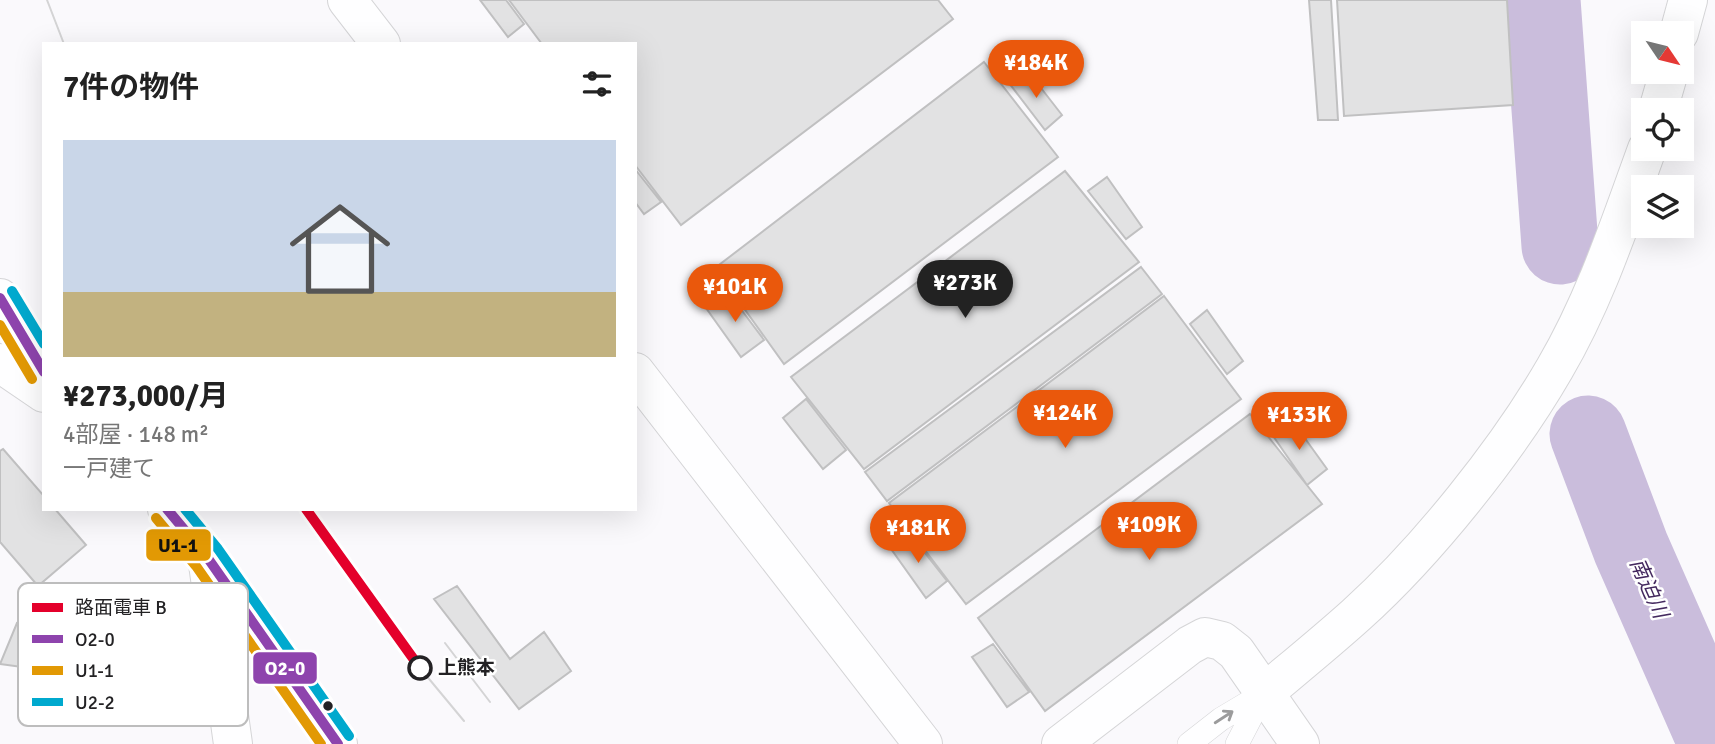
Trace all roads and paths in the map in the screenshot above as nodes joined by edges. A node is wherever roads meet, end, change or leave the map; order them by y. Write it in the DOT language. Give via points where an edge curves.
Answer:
graph roads {
  1 [pos="347,0"];
  2 [pos="1688,0"];
  3 [pos="1682,21"];
  4 [pos="379,42"];
  5 [pos="1643,161"];
  6 [pos="0,298"];
  7 [pos="0,363"];
  8 [pos="42,369"];
  9 [pos="637,375"];
  10 [pos="42,392"];
  11 [pos="169,511"];
  12 [pos="207,557"];
  13 [pos="211,583"];
  14 [pos="225,583"];
  15 [pos="248,616"];
  16 [pos="1263,694"];
  17 [pos="230,726"];
  18 [pos="233,744"];
  19 [pos="338,744"];
  20 [pos="923,744"];
  21 [pos="1061,744"];
  22 [pos="1189,744"];
  23 [pos="1237,744"];
  24 [pos="1300,744"];
  1 -- 4 [label="street"];
  2 -- 3 [label="street"];
  5 -- 16 [label="street" via="1611,250 1556,367 1510,437 1432,535 1358,614"];
  6 -- 8 [label="street"];
  7 -- 10 [label="street"];
  9 -- 20 [label="street"];
  11 -- 12 [label="street"];
  12 -- 13 [label="street"];
  12 -- 14 [label="street"];
  15 -- 19 [label="street"];
  16 -- 21 [label="street" via="1236,652 1222,641 1205,637"];
  22 -- 16 [label="lane, one-way"];
  16 -- 23 [label="lane"];
  16 -- 24 [label="street"];
  17 -- 18 [label="street"];
}
